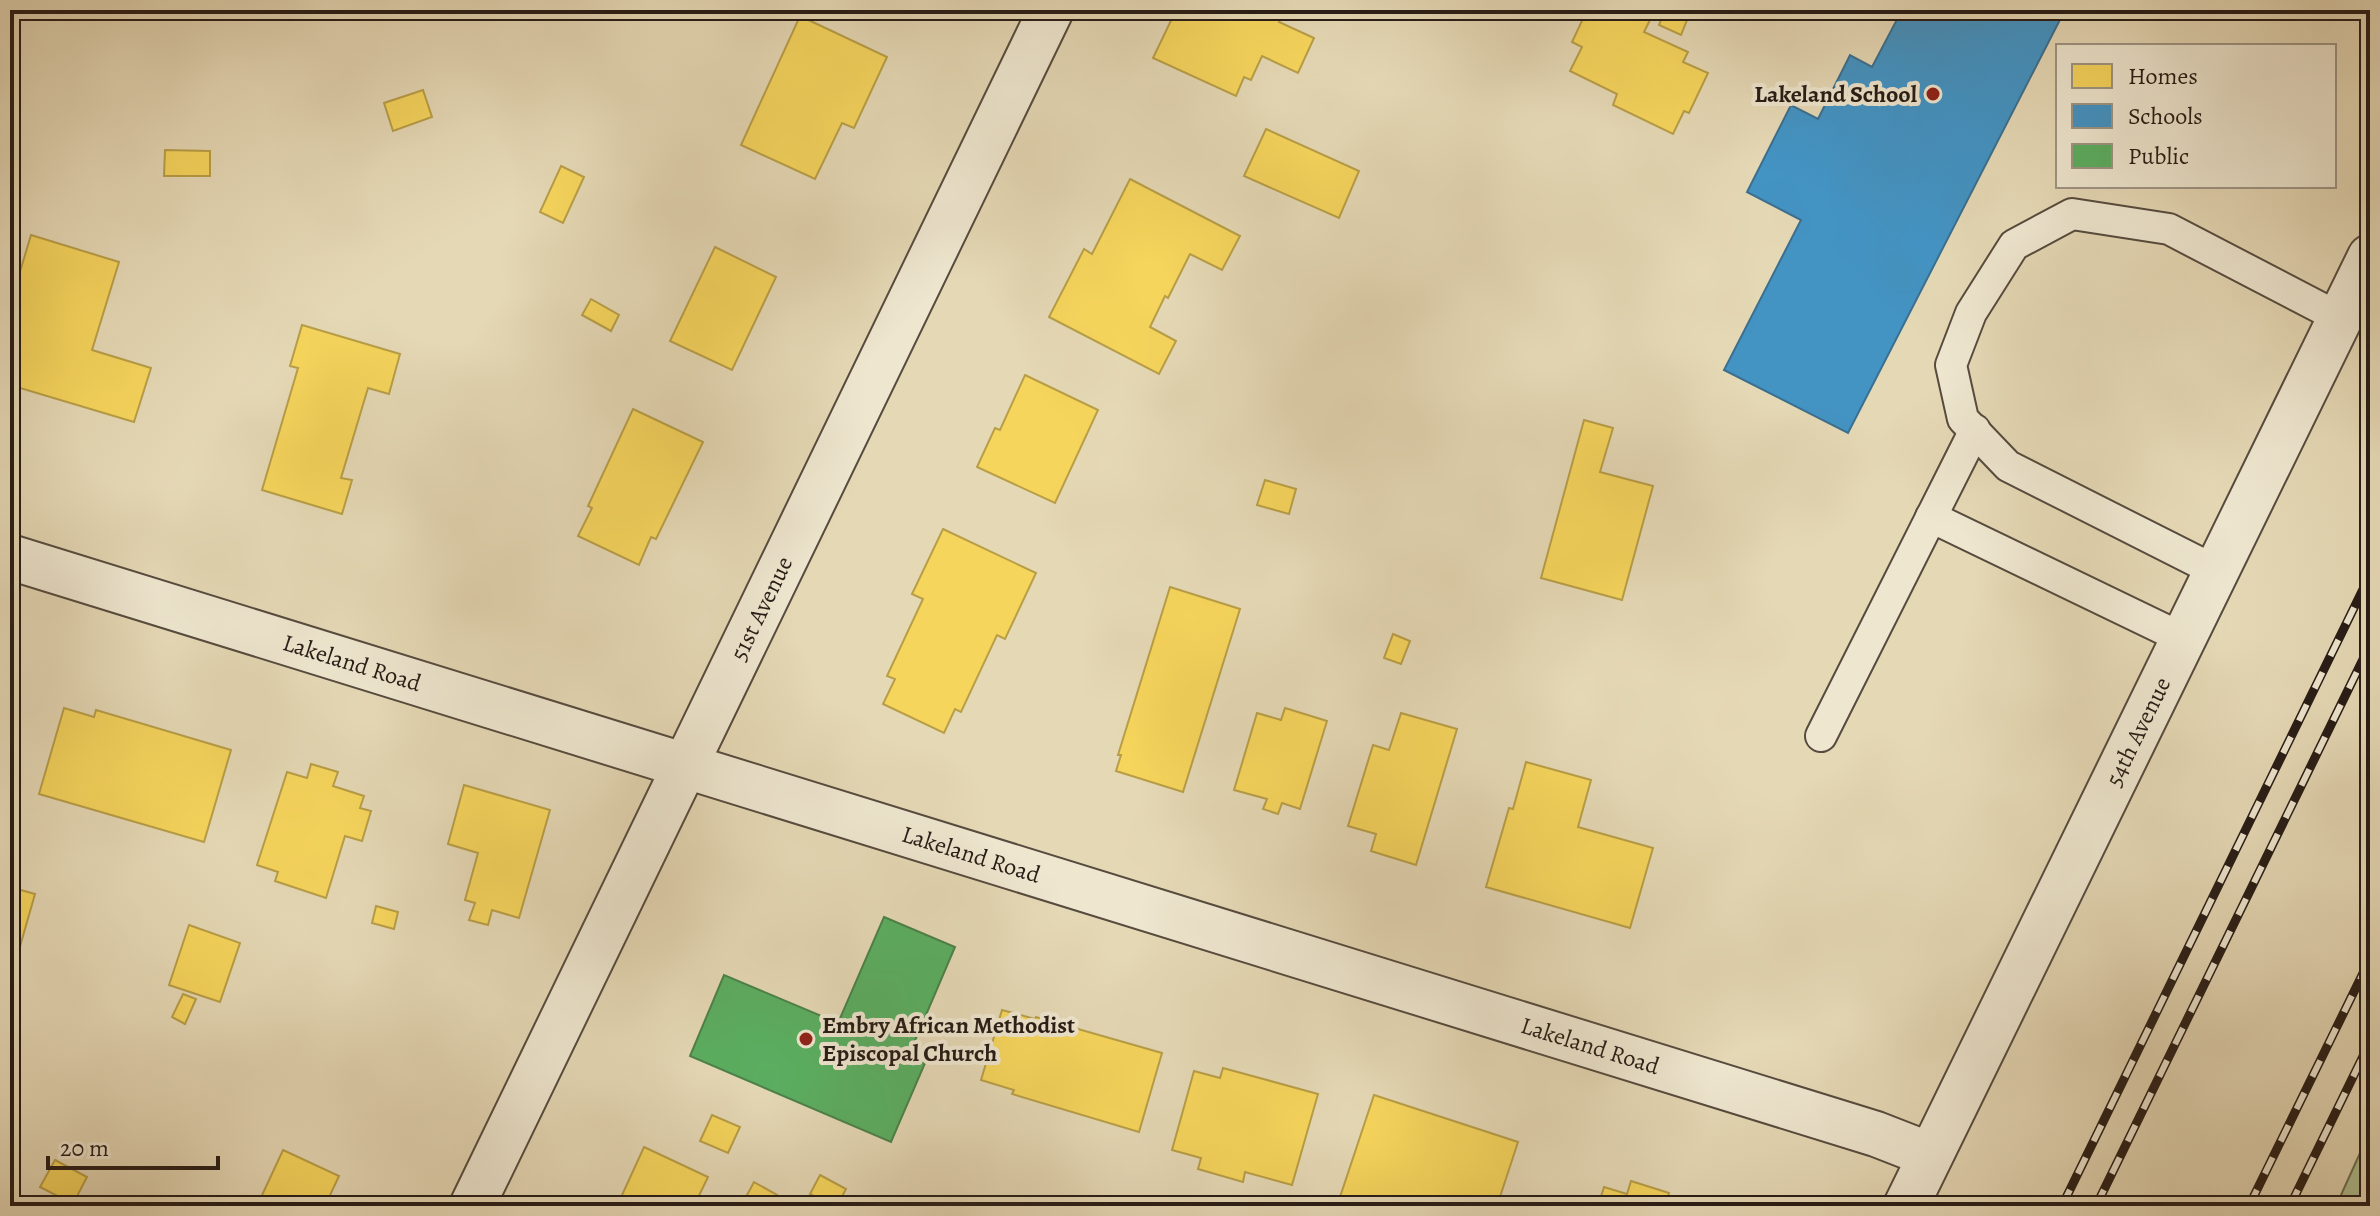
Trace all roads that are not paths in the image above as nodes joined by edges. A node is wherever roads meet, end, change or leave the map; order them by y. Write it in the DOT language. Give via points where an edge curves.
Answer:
graph roads {
  1 [pos="1051,10"];
  2 [pos="2370,257"];
  3 [pos="2340,318"];
  4 [pos="1975,430"];
  5 [pos="1931,517"];
  6 [pos="10,557"];
  7 [pos="2216,571"];
  8 [pos="2182,638"];
  9 [pos="1821,736"];
  10 [pos="685,766"];
  11 [pos="1930,1155"];
  12 [pos="472,1206"];
  13 [pos="1906,1206"];
  1 -- 10 [label="street, 51st Avenue"];
  2 -- 3 [label="street, 54th Avenue"];
  3 -- 4 [label="lane" via="2169,229 2072,214 2014,245 1971,313 1951,365 1963,419"];
  3 -- 7 [label="street, 54th Avenue"];
  4 -- 5 [label="lane"];
  4 -- 7 [label="lane" via="2008,466"];
  5 -- 8 [label="lane"];
  5 -- 9 [label="lane"];
  6 -- 10 [label="street, Lakeland Road"];
  7 -- 8 [label="street, 54th Avenue"];
  8 -- 11 [label="street, 54th Avenue"];
  10 -- 11 [label="street, Lakeland Road"];
  10 -- 12 [label="street, 51st Avenue"];
  11 -- 13 [label="street, 54th Avenue"];
}
